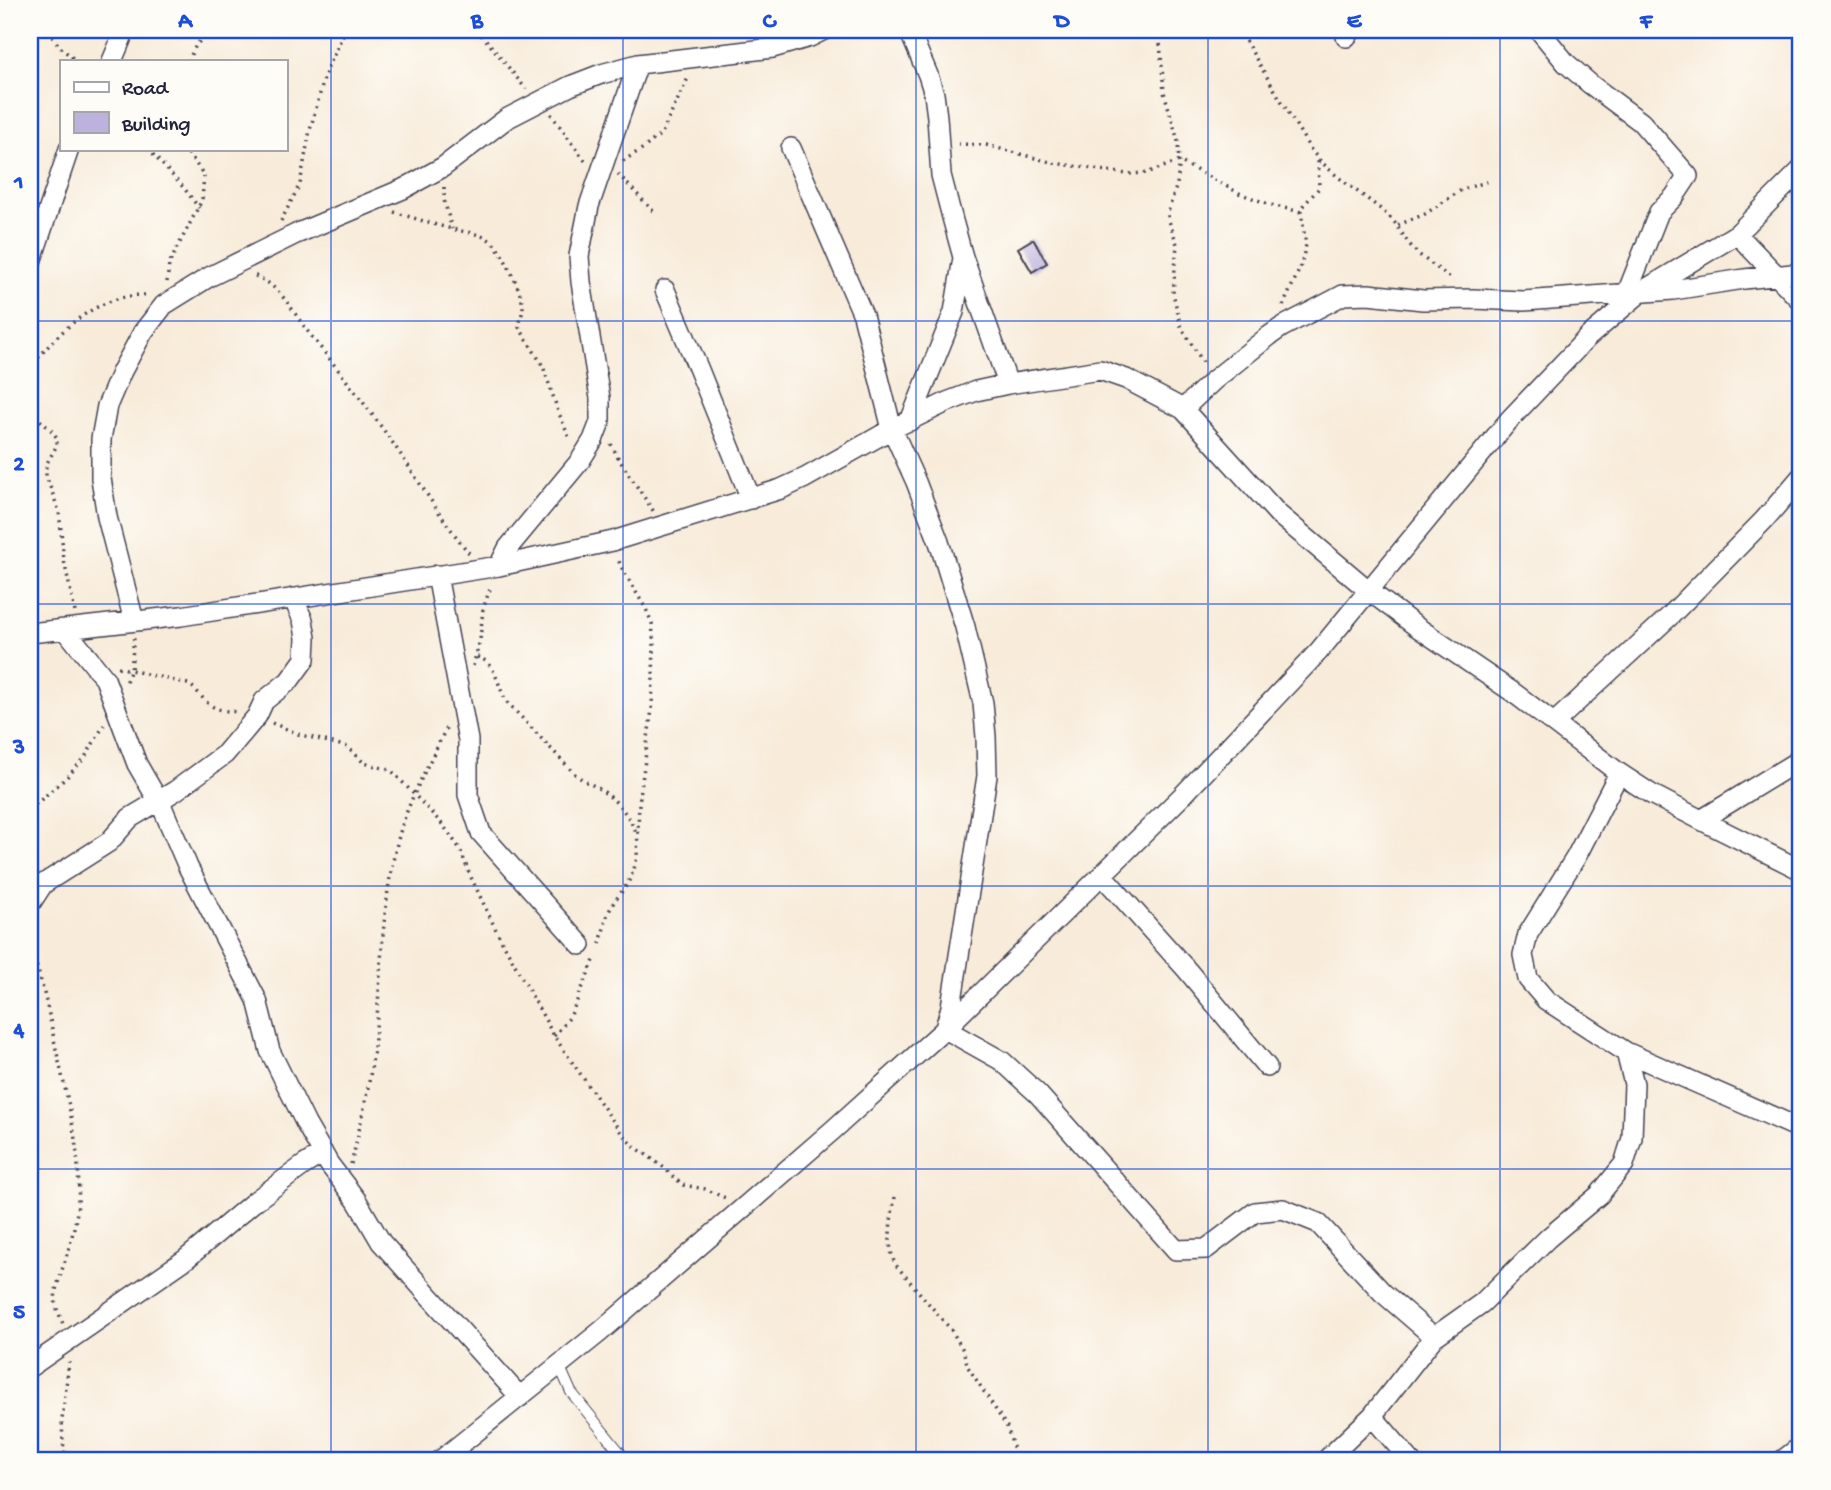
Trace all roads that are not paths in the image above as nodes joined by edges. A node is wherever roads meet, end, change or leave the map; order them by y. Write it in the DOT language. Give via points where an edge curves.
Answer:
graph roads {
  1 [pos="125,30"];
  2 [pos="824,30"];
  3 [pos="909,30"];
  4 [pos="1539,30"];
  5 [pos="113,60"];
  6 [pos="638,64"];
  7 [pos="791,148"];
  8 [pos="69,150"];
  9 [pos="1801,170"];
  10 [pos="1737,234"];
  11 [pos="963,257"];
  12 [pos="30,265"];
  13 [pos="1801,273"];
  14 [pos="1777,276"];
  15 [pos="665,290"];
  16 [pos="1634,293"];
  17 [pos="1801,301"];
  18 [pos="1008,384"];
  19 [pos="1183,409"];
  20 [pos="901,425"];
  21 [pos="1801,477"];
  22 [pos="751,499"];
  23 [pos="491,567"];
  24 [pos="437,575"];
  25 [pos="1368,590"];
  26 [pos="293,598"];
  27 [pos="134,621"];
  28 [pos="72,628"];
  29 [pos="30,633"];
  30 [pos="1554,723"];
  31 [pos="1801,760"];
  32 [pos="1619,773"];
  33 [pos="159,801"];
  34 [pos="1700,820"];
  35 [pos="1801,870"];
  36 [pos="1102,875"];
  37 [pos="30,904"];
  38 [pos="581,945"];
  39 [pos="945,1029"];
  40 [pos="1626,1052"];
  41 [pos="1267,1067"];
  42 [pos="1801,1129"];
  43 [pos="323,1153"];
  44 [pos="1434,1337"];
  45 [pos="559,1365"];
  46 [pos="30,1367"];
  47 [pos="520,1396"];
  48 [pos="1371,1416"];
  49 [pos="1801,1446"];
  50 [pos="441,1460"];
  51 [pos="626,1460"];
  52 [pos="1326,1460"];
  53 [pos="1410,1460"];
  54 [pos="1783,1460"];
  1 -- 5 [label="street"];
  2 -- 6 [label="street" via="773,48"];
  3 -- 11 [label="street" via="934,94 941,175"];
  4 -- 16 [label="street" via="1590,84 1642,122 1688,176 1659,212"];
  6 -- 23 [label="street" via="604,174 589,206 579,256 600,422 580,461"];
  6 -- 27 [label="street" via="539,100 403,189 296,234 165,300 122,371 107,407 101,439 107,517"];
  7 -- 20 [label="street" via="863,315"];
  8 -- 12 [label="street"];
  9 -- 10 [label="street"];
  10 -- 14 [label="street"];
  10 -- 16 [label="street"];
  11 -- 18 [label="street"];
  11 -- 20 [label="street" via="954,312"];
  13 -- 14 [label="street"];
  14 -- 16 [label="street"];
  14 -- 17 [label="street"];
  15 -- 22 [label="street"];
  16 -- 19 [label="street" via="1524,301 1343,295 1269,336"];
  16 -- 25 [label="street" via="1510,419"];
  18 -- 19 [label="street" via="1100,370"];
  18 -- 20 [label="street" via="947,402"];
  19 -- 25 [label="street" via="1278,514"];
  20 -- 22 [label="street" via="805,478"];
  20 -- 39 [label="street" via="965,627 986,737 987,776"];
  21 -- 30 [label="street" via="1671,615"];
  22 -- 23 [label="street" via="613,541"];
  23 -- 24 [label="street"];
  24 -- 26 [label="street"];
  24 -- 38 [label="street" via="467,740 468,795 481,832"];
  25 -- 30 [label="street"];
  25 -- 36 [label="street" via="1319,651"];
  26 -- 27 [label="street"];
  26 -- 33 [label="street" via="303,620 305,659 289,681 264,701 225,754"];
  27 -- 28 [label="street"];
  28 -- 29 [label="street"];
  28 -- 33 [label="street" via="105,679 137,764"];
  30 -- 32 [label="street"];
  31 -- 34 [label="street"];
  32 -- 34 [label="street"];
  32 -- 40 [label="street" via="1576,857 1528,934 1523,955 1528,979 1546,1000"];
  33 -- 37 [label="street" via="130,818 109,842 43,884"];
  33 -- 43 [label="street" via="257,1000 270,1051"];
  34 -- 35 [label="street"];
  36 -- 39 [label="street"];
  36 -- 41 [label="street"];
  39 -- 44 [label="street" via="1002,1060 1038,1094 1176,1250 1206,1249 1255,1212 1283,1209 1318,1223 1383,1293"];
  39 -- 45 [label="street"];
  40 -- 42 [label="street"];
  40 -- 44 [label="street" via="1634,1084 1632,1139 1624,1164 1599,1195 1482,1303"];
  43 -- 46 [label="street" via="255,1201 186,1259"];
  43 -- 47 [label="street" via="381,1242"];
  44 -- 48 [label="street"];
  45 -- 47 [label="street"];
  45 -- 51 [label="lane" via="572,1392"];
  47 -- 50 [label="street"];
  48 -- 52 [label="street"];
  48 -- 53 [label="street"];
  49 -- 54 [label="street"];
}
